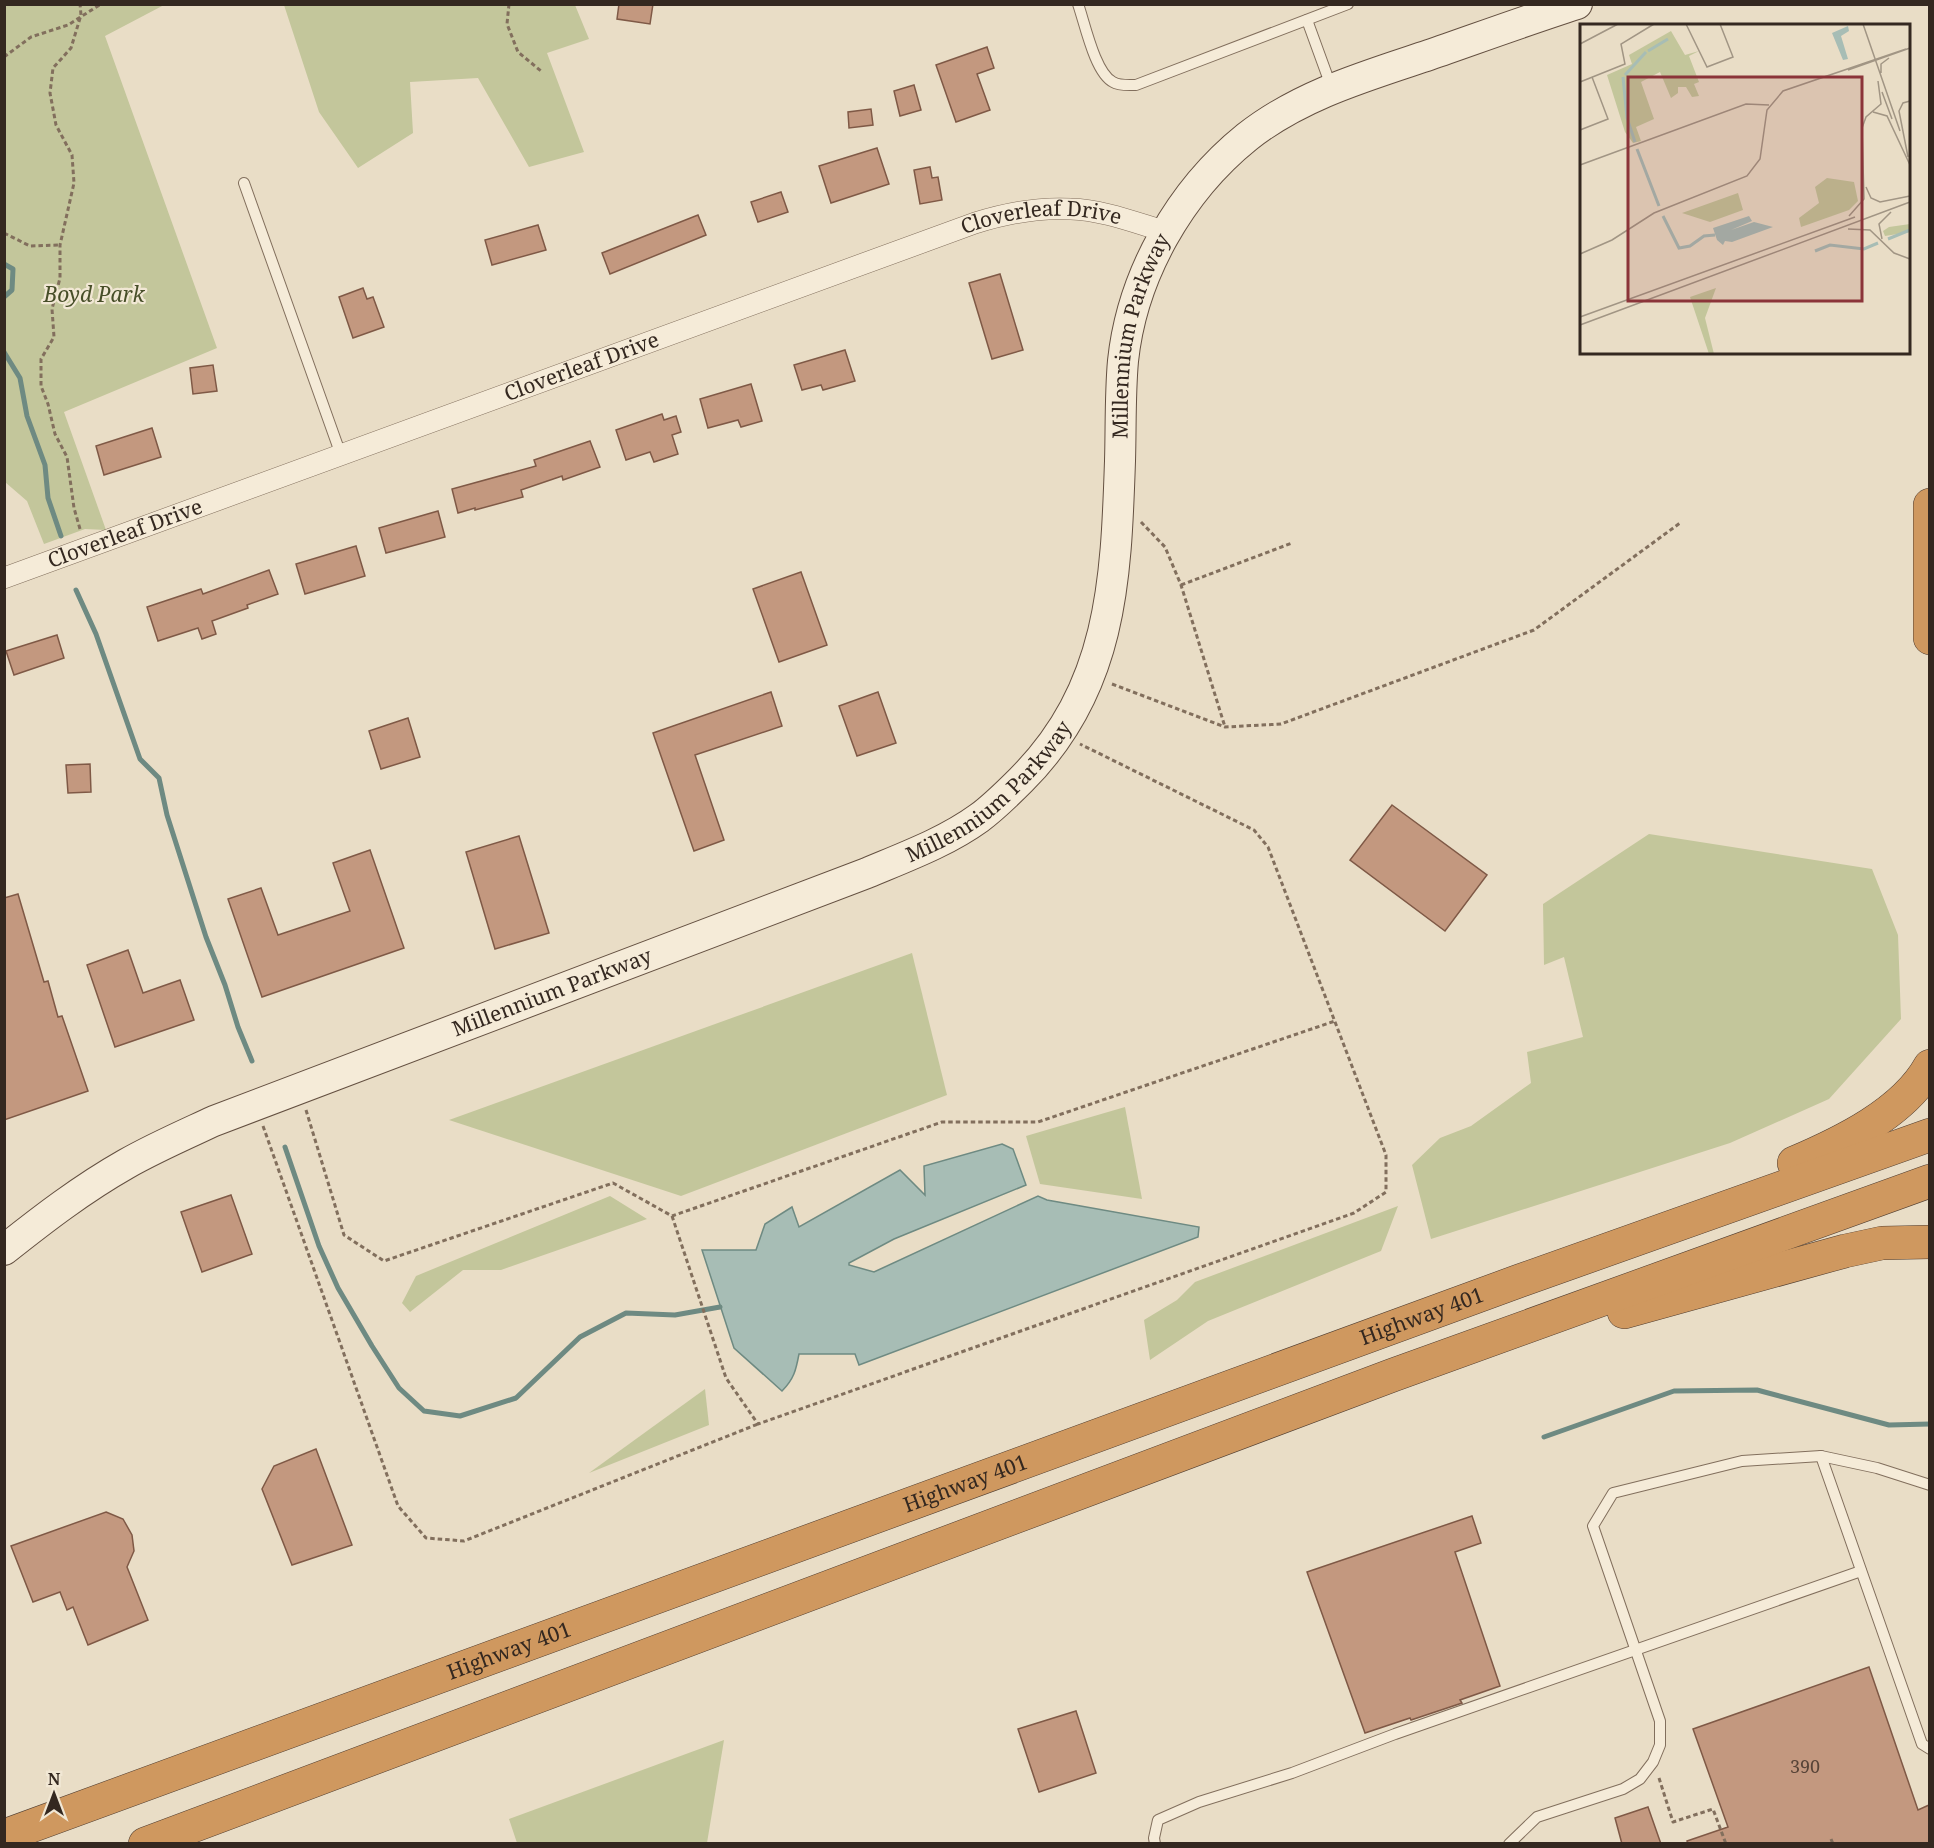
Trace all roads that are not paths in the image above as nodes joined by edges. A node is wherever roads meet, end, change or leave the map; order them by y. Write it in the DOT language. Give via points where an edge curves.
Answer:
graph roads {
  1 [pos="1078,4"];
  2 [pos="1348,4"];
  3 [pos="1577,4"];
  4 [pos="1307,20"];
  5 [pos="1332,89"];
  6 [pos="244,183"];
  7 [pos="1167,232"];
  8 [pos="341,455"];
  9 [pos="1929,505"];
  10 [pos="4,578"];
  11 [pos="1929,638"];
  12 [pos="1929,1066"];
  13 [pos="1929,1135"];
  14 [pos="1929,1180"];
  15 [pos="1929,1242"];
  16 [pos="4,1250"];
  17 [pos="1519,1281"];
  18 [pos="1394,1375"];
  19 [pos="1821,1456"];
  20 [pos="1929,1485"];
  21 [pos="1861,1571"];
  22 [pos="1634,1649"];
  23 [pos="1929,1749"];
  24 [pos="4,1836"];
  25 [pos="145,1844"];
  26 [pos="1155,1844"];
  27 [pos="1509,1844"];
  1 -- 4 [label="lane" via="1100,68 1115,84 1136,85"];
  2 -- 4 [label="lane"];
  3 -- 5 [label="street, Millennium Parkway"];
  4 -- 5 [label="lane"];
  5 -- 7 [label="street, Millennium Parkway" via="1285,111 1248,137 1202,182"];
  6 -- 8 [label="lane"];
  7 -- 8 [label="street, Cloverleaf Drive" via="1072,209 1008,213"];
  7 -- 16 [label="street, Millennium Parkway" via="1136,302 1123,361 1112,587 1091,676 1060,734 1006,795 980,817 935,843 867,873 214,1121 126,1164 52,1212"];
  8 -- 10 [label="street, Cloverleaf Drive"];
  9 -- 11 [label="highway"];
  12 -- 17 [label="highway" via="1899,1101 1871,1124 1841,1141"];
  13 -- 17 [label="highway, Highway 401"];
  14 -- 18 [label="highway"];
  15 -- 18 [label="highway" via="1882,1243 1845,1251"];
  17 -- 24 [label="highway, Highway 401"];
  18 -- 25 [label="highway"];
  19 -- 20 [label="lane"];
  19 -- 21 [label="lane"];
  19 -- 22 [label="lane" via="1742,1461 1613,1493 1593,1526"];
  21 -- 22 [label="lane"];
  21 -- 23 [label="lane" via="1922,1744"];
  22 -- 26 [label="lane" via="1292,1773 1199,1802 1158,1820"];
  22 -- 27 [label="lane" via="1660,1721 1660,1745 1653,1762 1640,1779 1623,1789 1537,1817"];
}
